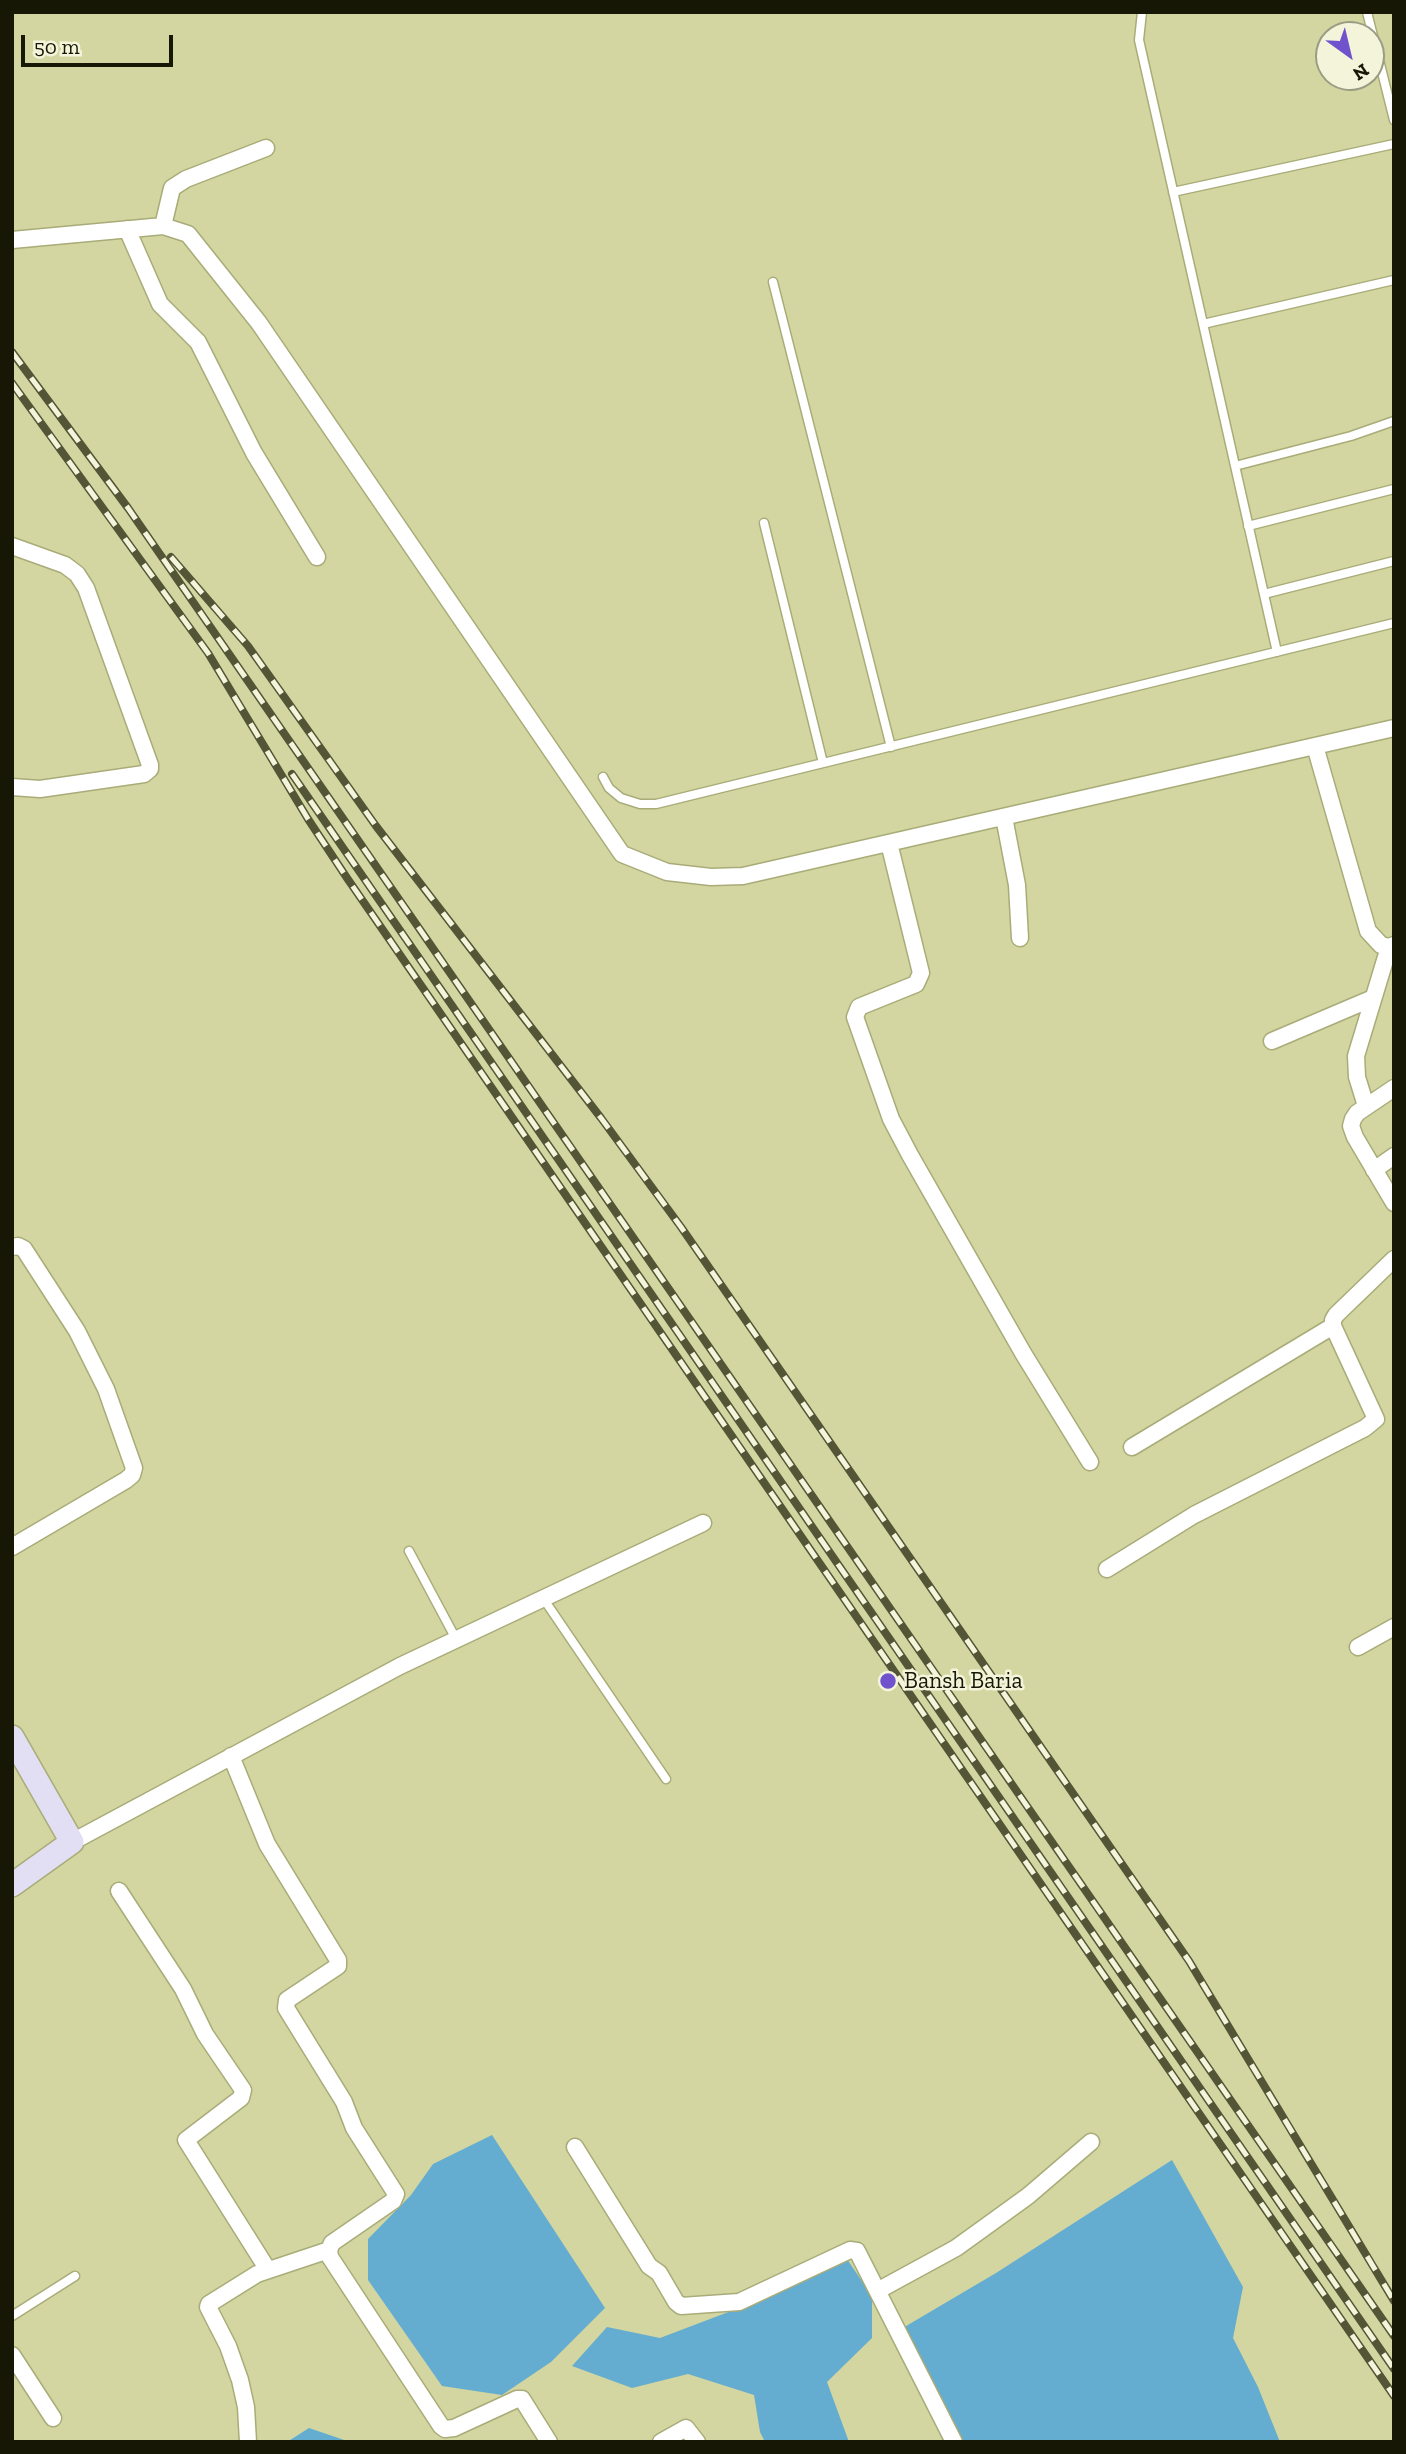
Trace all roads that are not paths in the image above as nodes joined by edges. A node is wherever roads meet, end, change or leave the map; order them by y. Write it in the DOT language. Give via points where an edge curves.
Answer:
graph roads {
  1 [pos="1142,12"];
  2 [pos="1367,12"];
  3 [pos="1394,120"];
  4 [pos="1394,144"];
  5 [pos="266,148"];
  6 [pos="1173,192"];
  7 [pos="163,226"];
  8 [pos="127,229"];
  9 [pos="12,240"];
  10 [pos="1394,279"];
  11 [pos="772,282"];
  12 [pos="1203,324"];
  13 [pos="1394,421"];
  14 [pos="1235,466"];
  15 [pos="1394,489"];
  16 [pos="764,523"];
  17 [pos="1248,526"];
  18 [pos="12,546"];
  19 [pos="317,557"];
  20 [pos="1394,561"];
  21 [pos="1264,594"];
  22 [pos="1394,623"];
  23 [pos="1277,652"];
  24 [pos="1394,728"];
  25 [pos="1315,746"];
  26 [pos="891,747"];
  27 [pos="823,763"];
  28 [pos="603,777"];
  29 [pos="12,787"];
  30 [pos="1004,817"];
  31 [pos="889,843"];
  32 [pos="1020,938"];
  33 [pos="1391,946"];
  34 [pos="1373,998"];
  35 [pos="1272,1041"];
  36 [pos="1394,1088"];
  37 [pos="1366,1106"];
  38 [pos="1394,1156"];
  39 [pos="1374,1170"];
  40 [pos="1394,1203"];
  41 [pos="12,1247"];
  42 [pos="1394,1259"];
  43 [pos="1333,1326"];
  44 [pos="1132,1447"];
  45 [pos="1090,1462"];
  46 [pos="703,1523"];
  47 [pos="12,1547"];
  48 [pos="409,1551"];
  49 [pos="1107,1569"];
  50 [pos="543,1598"];
  51 [pos="1394,1627"];
  52 [pos="456,1639"];
  53 [pos="1358,1647"];
  54 [pos="12,1737"];
  55 [pos="231,1756"];
  56 [pos="666,1779"];
  57 [pos="72,1842"];
  58 [pos="12,1885"];
  59 [pos="118,1891"];
  60 [pos="1091,2142"];
  61 [pos="575,2147"];
  62 [pos="329,2250"];
  63 [pos="268,2270"];
  64 [pos="75,2276"];
  65 [pos="879,2290"];
  66 [pos="12,2316"];
  67 [pos="12,2355"];
  68 [pos="53,2418"];
  69 [pos="446,2435"];
  70 [pos="248,2442"];
  71 [pos="548,2442"];
  72 [pos="661,2442"];
  73 [pos="697,2442"];
  74 [pos="954,2442"];
  1 -- 6 [label="lane" via="1139,40"];
  2 -- 3 [label="lane"];
  4 -- 6 [label="lane"];
  5 -- 7 [label="street" via="172,188"];
  6 -- 12 [label="lane"];
  7 -- 8 [label="street"];
  7 -- 31 [label="street" via="188,234 259,323 622,854 667,872 743,876"];
  8 -- 9 [label="street"];
  8 -- 19 [label="street" via="159,303 198,342 260,462"];
  10 -- 12 [label="lane"];
  11 -- 26 [label="lane"];
  12 -- 14 [label="lane"];
  13 -- 14 [label="lane"];
  14 -- 17 [label="lane"];
  15 -- 17 [label="lane"];
  16 -- 27 [label="lane"];
  17 -- 21 [label="lane"];
  18 -- 29 [label="street" via="65,565 86,588 150,765 144,774 40,789"];
  20 -- 21 [label="lane"];
  21 -- 23 [label="lane"];
  22 -- 23 [label="lane"];
  23 -- 26 [label="lane"];
  24 -- 25 [label="street"];
  25 -- 30 [label="street"];
  25 -- 33 [label="street" via="1368,931 1381,945"];
  26 -- 27 [label="lane"];
  27 -- 28 [label="lane" via="656,804 621,798"];
  30 -- 31 [label="street"];
  30 -- 32 [label="street" via="1017,885"];
  31 -- 45 [label="street" via="921,973 916,984 859,1007 855,1017 891,1119 910,1155"];
  33 -- 34 [label="street"];
  34 -- 35 [label="street"];
  34 -- 37 [label="street" via="1356,1056"];
  36 -- 37 [label="street"];
  37 -- 39 [label="street" via="1352,1126"];
  38 -- 39 [label="street"];
  39 -- 40 [label="street"];
  41 -- 47 [label="street" via="24,1249 77,1331 106,1389 134,1468 126,1480"];
  42 -- 43 [label="street" via="1336,1315"];
  43 -- 44 [label="street"];
  43 -- 49 [label="street" via="1376,1419 1194,1515"];
  46 -- 50 [label="street"];
  48 -- 52 [label="lane"];
  50 -- 52 [label="street"];
  50 -- 56 [label="lane"];
  51 -- 53 [label="street"];
  52 -- 55 [label="street"];
  54 -- 57 [label="street"];
  55 -- 57 [label="street"];
  55 -- 62 [label="street" via="267,1844 339,1963 287,2000 286,2008 396,2194"];
  57 -- 58 [label="street"];
  59 -- 63 [label="street" via="243,2090 242,2098 186,2140"];
  60 -- 65 [label="street" via="1028,2196 956,2248"];
  61 -- 65 [label="street" via="649,2266 681,2306 739,2302 850,2249 860,2254"];
  62 -- 63 [label="street"];
  62 -- 69 [label="street"];
  63 -- 70 [label="street" via="232,2288 208,2307 240,2380"];
  64 -- 66 [label="lane"];
  65 -- 74 [label="street"];
  67 -- 68 [label="street"];
  69 -- 71 [label="street" via="522,2399"];
  72 -- 73 [label="street" via="686,2428"];
}
